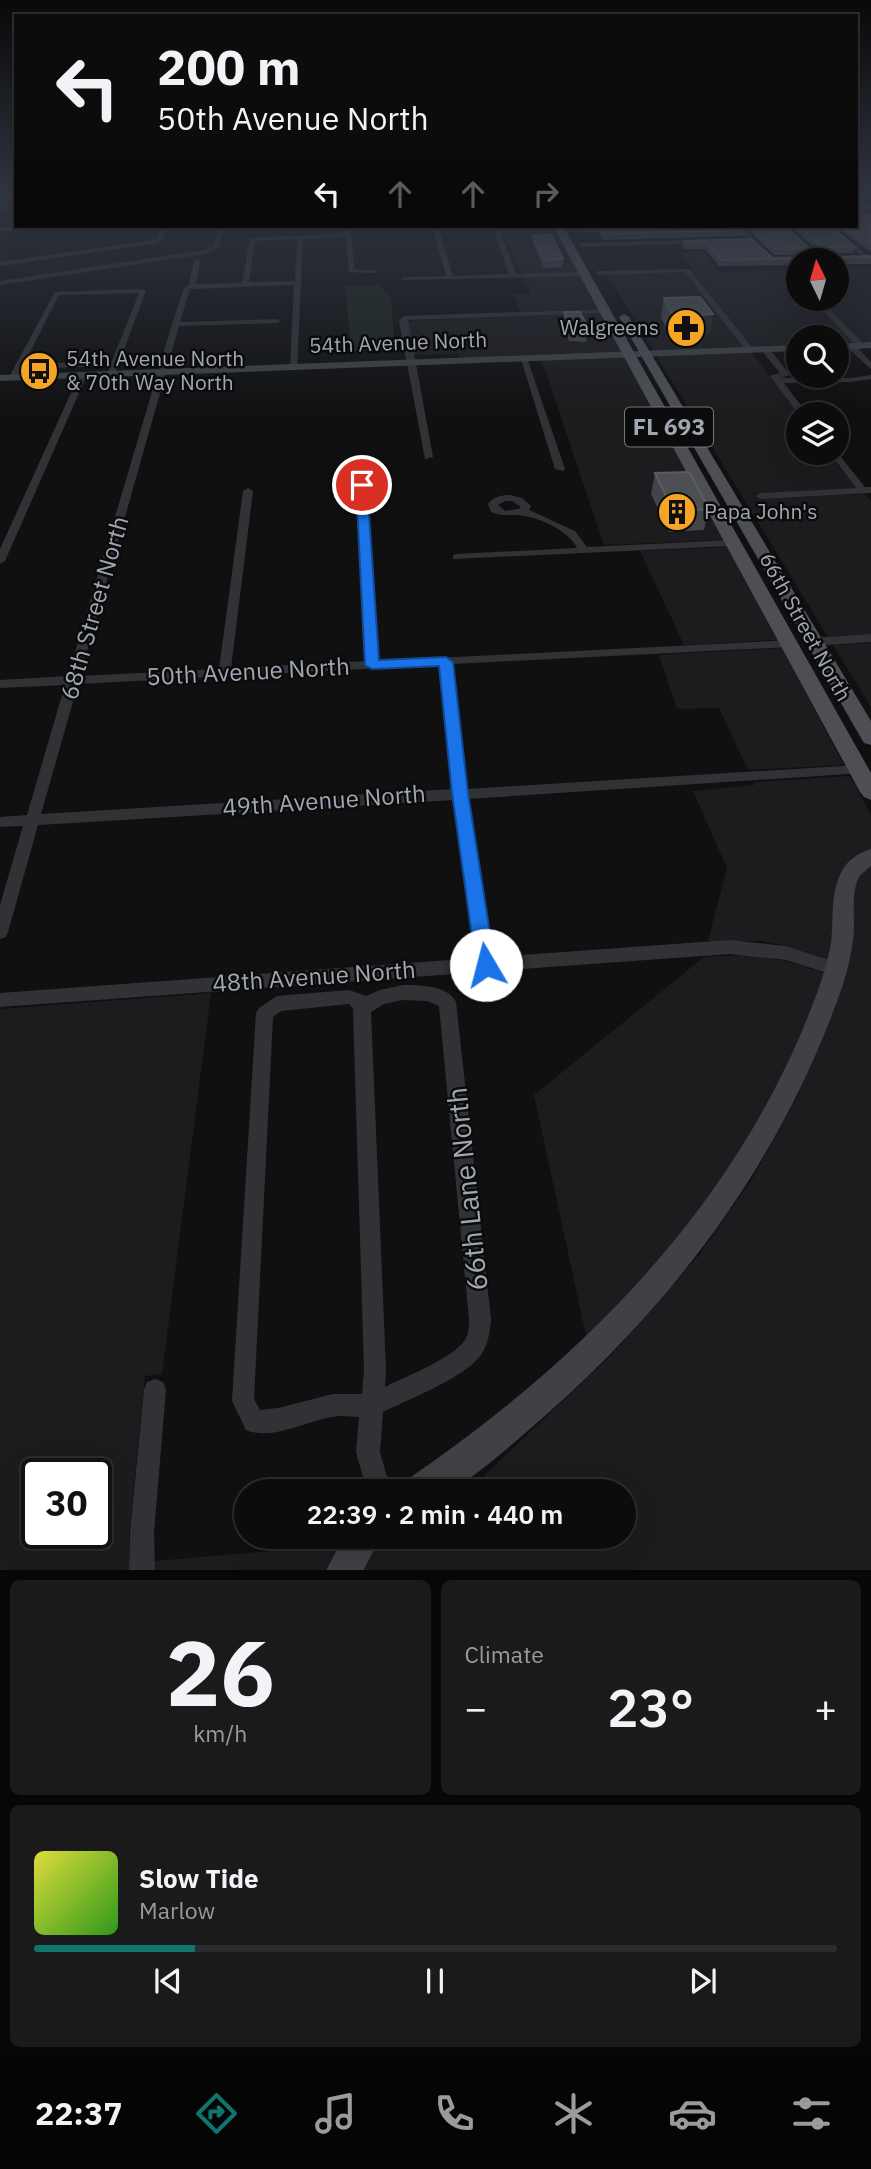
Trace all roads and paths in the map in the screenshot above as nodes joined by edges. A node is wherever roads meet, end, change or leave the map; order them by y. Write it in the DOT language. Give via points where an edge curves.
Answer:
graph roads {
  1 [pos="196,268"];
  2 [pos="246,268"];
  3 [pos="299,268"];
  4 [pos="351,268"];
  5 [pos="447,268"];
  6 [pos="510,268"];
  7 [pos="585,268"];
  8 [pos="589,268"];
  9 [pos="596,268"];
  10 [pos="375,271"];
  11 [pos="586,274"];
  12 [pos="513,276"];
  13 [pos="450,278"];
  14 [pos="601,278"];
  15 [pos="404,279"];
  16 [pos="298,283"];
  17 [pos="244,284"];
  18 [pos="192,286"];
  19 [pos="613,307"];
  20 [pos="828,312"];
  21 [pos="278,321"];
  22 [pos="176,324"];
  23 [pos="861,346"];
  24 [pos="786,348"];
  25 [pos="765,349"];
  26 [pos="750,350"];
  27 [pos="629,354"];
  28 [pos="646,354"];
  29 [pos="523,358"];
  30 [pos="409,362"];
  31 [pos="294,367"];
  32 [pos="871,367"];
  33 [pos="113,368"];
  34 [pos="16,372"];
  35 [pos="164,372"];
  36 [pos="83,375"];
  37 [pos="871,377"];
  38 [pos="0,378"];
  39 [pos="778,381"];
  40 [pos="794,402"];
  41 [pos="662,413"];
  42 [pos="693,434"];
  43 [pos="677,443"];
  44 [pos="428,457"];
  45 [pos="844,465"];
  46 [pos="712,468"];
  47 [pos="560,469"];
  48 [pos="694,472"];
  49 [pos="362,485"];
  50 [pos="247,491"];
  51 [pos="867,491"];
  52 [pos="760,496"];
  53 [pos="523,512"];
  54 [pos="750,533"];
  55 [pos="732,543"];
  56 [pos="584,551"];
  57 [pos="457,557"];
  58 [pos="0,561"];
  59 [pos="747,569"];
  60 [pos="871,638"];
  61 [pos="813,642"];
  62 [pos="790,643"];
  63 [pos="446,662"];
  64 [pos="372,665"];
  65 [pos="223,674"];
  66 [pos="74,681"];
  67 [pos="0,684"];
  68 [pos="854,710"];
  69 [pos="871,738"];
  70 [pos="859,770"];
  71 [pos="871,792"];
  72 [pos="460,793"];
  73 [pos="33,820"];
  74 [pos="0,822"];
  75 [pos="871,858"];
  76 [pos="0,932"];
  77 [pos="486,965"];
  78 [pos="835,969"];
  79 [pos="0,1000"];
  80 [pos="362,1009"];
  81 [pos="155,1390"];
  82 [pos="370,1406"];
  83 [pos="376,1479"];
  84 [pos="437,1479"];
  85 [pos="356,1549"];
  86 [pos="142,1570"];
  87 [pos="344,1570"];
  1 -- 18 [label="street, 68th Street North"];
  2 -- 17 [label="street"];
  3 -- 16 [label="street"];
  4 -- 10 [label="street"];
  5 -- 13 [label="street"];
  6 -- 12 [label="street"];
  7 -- 11 [label="main road, 66th Street North / FL 693"];
  8 -- 14 [label="main road"];
  9 -- 14 [label="main road"];
  11 -- 12 [label="street"];
  11 -- 19 [label="main road, 66th Street North / FL 693"];
  12 -- 13 [label="street"];
  13 -- 15 [label="street"];
  14 -- 26 [label="street" via="687,270"];
  16 -- 17 [label="street"];
  16 -- 31 [label="street"];
  17 -- 18 [label="street"];
  18 -- 22 [label="street, 68th Street North" via="187,288"];
  19 -- 27 [label="main road, 66th Street North / FL 693"];
  19 -- 28 [label="main road, 66th Street North / FL 693"];
  19 -- 30 [label="street" via="406,318"];
  20 -- 23 [label="street"];
  21 -- 22 [label="street"];
  22 -- 35 [label="street, 68th Street North"];
  23 -- 32 [label="street"];
  24 -- 25 [label="main road, 54th Avenue North"];
  25 -- 26 [label="main road, 54th Avenue North"];
  25 -- 39 [label="street" via="786,375 774,376"];
  26 -- 28 [label="main road, 54th Avenue North"];
  27 -- 28 [label="main road, 54th Avenue North"];
  27 -- 29 [label="main road, 54th Avenue North"];
  27 -- 41 [label="main road, 66th Street North / FL 693"];
  28 -- 42 [label="main road, 66th Street North / FL 693"];
  29 -- 30 [label="main road, 54th Avenue North"];
  29 -- 47 [label="street"];
  30 -- 31 [label="main road, 54th Avenue North"];
  30 -- 44 [label="street"];
  31 -- 35 [label="main road, 54th Avenue North"];
  33 -- 34 [label="street"];
  33 -- 34 [label="street" via="143,290 57,293"];
  33 -- 35 [label="main road, 54th Avenue North"];
  33 -- 36 [label="main road, 54th Avenue North"];
  34 -- 36 [label="main road, 54th Avenue North"];
  34 -- 38 [label="main road, 54th Avenue North"];
  35 -- 66 [label="street, 68th Street North"];
  36 -- 58 [label="street"];
  37 -- 39 [label="street"];
  39 -- 40 [label="street"];
  41 -- 42 [label="main road" via="674,419 684,433"];
  41 -- 43 [label="main road, 66th Street North / FL 693"];
  42 -- 46 [label="main road, 66th Street North / FL 693"];
  43 -- 46 [label="main road" via="689,446 700,462"];
  43 -- 48 [label="main road, 66th Street North / FL 693"];
  45 -- 51 [label="street"];
  46 -- 54 [label="main road, 66th Street North / FL 693"];
  48 -- 54 [label="main road" via="707,477 735,524"];
  48 -- 55 [label="main road, 66th Street North / FL 693"];
  49 -- 64 [label="street"];
  50 -- 65 [label="street"];
  51 -- 52 [label="street"];
  53 -- 56 [label="street" via="570,531"];
  54 -- 61 [label="main road, 66th Street North / FL 693"];
  55 -- 56 [label="street"];
  55 -- 59 [label="main road, 66th Street North / FL 693"];
  56 -- 57 [label="street"];
  59 -- 61 [label="main road" via="769,586 795,631"];
  59 -- 62 [label="main road, 66th Street North / FL 693"];
  60 -- 61 [label="street"];
  61 -- 68 [label="main road, 66th Street North / FL 693"];
  62 -- 63 [label="street, 50th Avenue North"];
  62 -- 68 [label="main road" via="808,656 832,695"];
  62 -- 70 [label="main road, 66th Street North / FL 693"];
  63 -- 64 [label="street, 50th Avenue North"];
  63 -- 72 [label="street"];
  64 -- 65 [label="street, 50th Avenue North"];
  65 -- 66 [label="street, 50th Avenue North"];
  66 -- 67 [label="street, 50th Avenue North"];
  66 -- 73 [label="street, 68th Street North"];
  68 -- 69 [label="main road, 66th Street North / FL 693"];
  70 -- 71 [label="main road, 66th Street North / FL 693"];
  70 -- 72 [label="street, 49th Avenue North"];
  72 -- 73 [label="street, 49th Avenue North"];
  72 -- 77 [label="street"];
  73 -- 74 [label="street, 49th Avenue North"];
  73 -- 76 [label="street, 68th Street North"];
  75 -- 78 [label="main road" via="855,866 847,882"];
  77 -- 78 [label="street, 48th Avenue North" via="744,947 786,953"];
  77 -- 79 [label="street, 48th Avenue North"];
  78 -- 84 [label="main road" via="787,1092 743,1172 690,1246 603,1344 502,1433"];
  80 -- 82 [label="street" via="375,1370"];
  80 -- 82 [label="street, 66th Lane North" via="387,995 429,993 447,1002 480,1319 474,1348 466,1355"];
  80 -- 82 [label="street" via="359,1000 349,997 277,1004 265,1013 243,1401 254,1422 333,1405"];
  81 -- 86 [label="street"];
  82 -- 83 [label="street" via="368,1452"];
  85 -- 87 [label="main road"];
}
